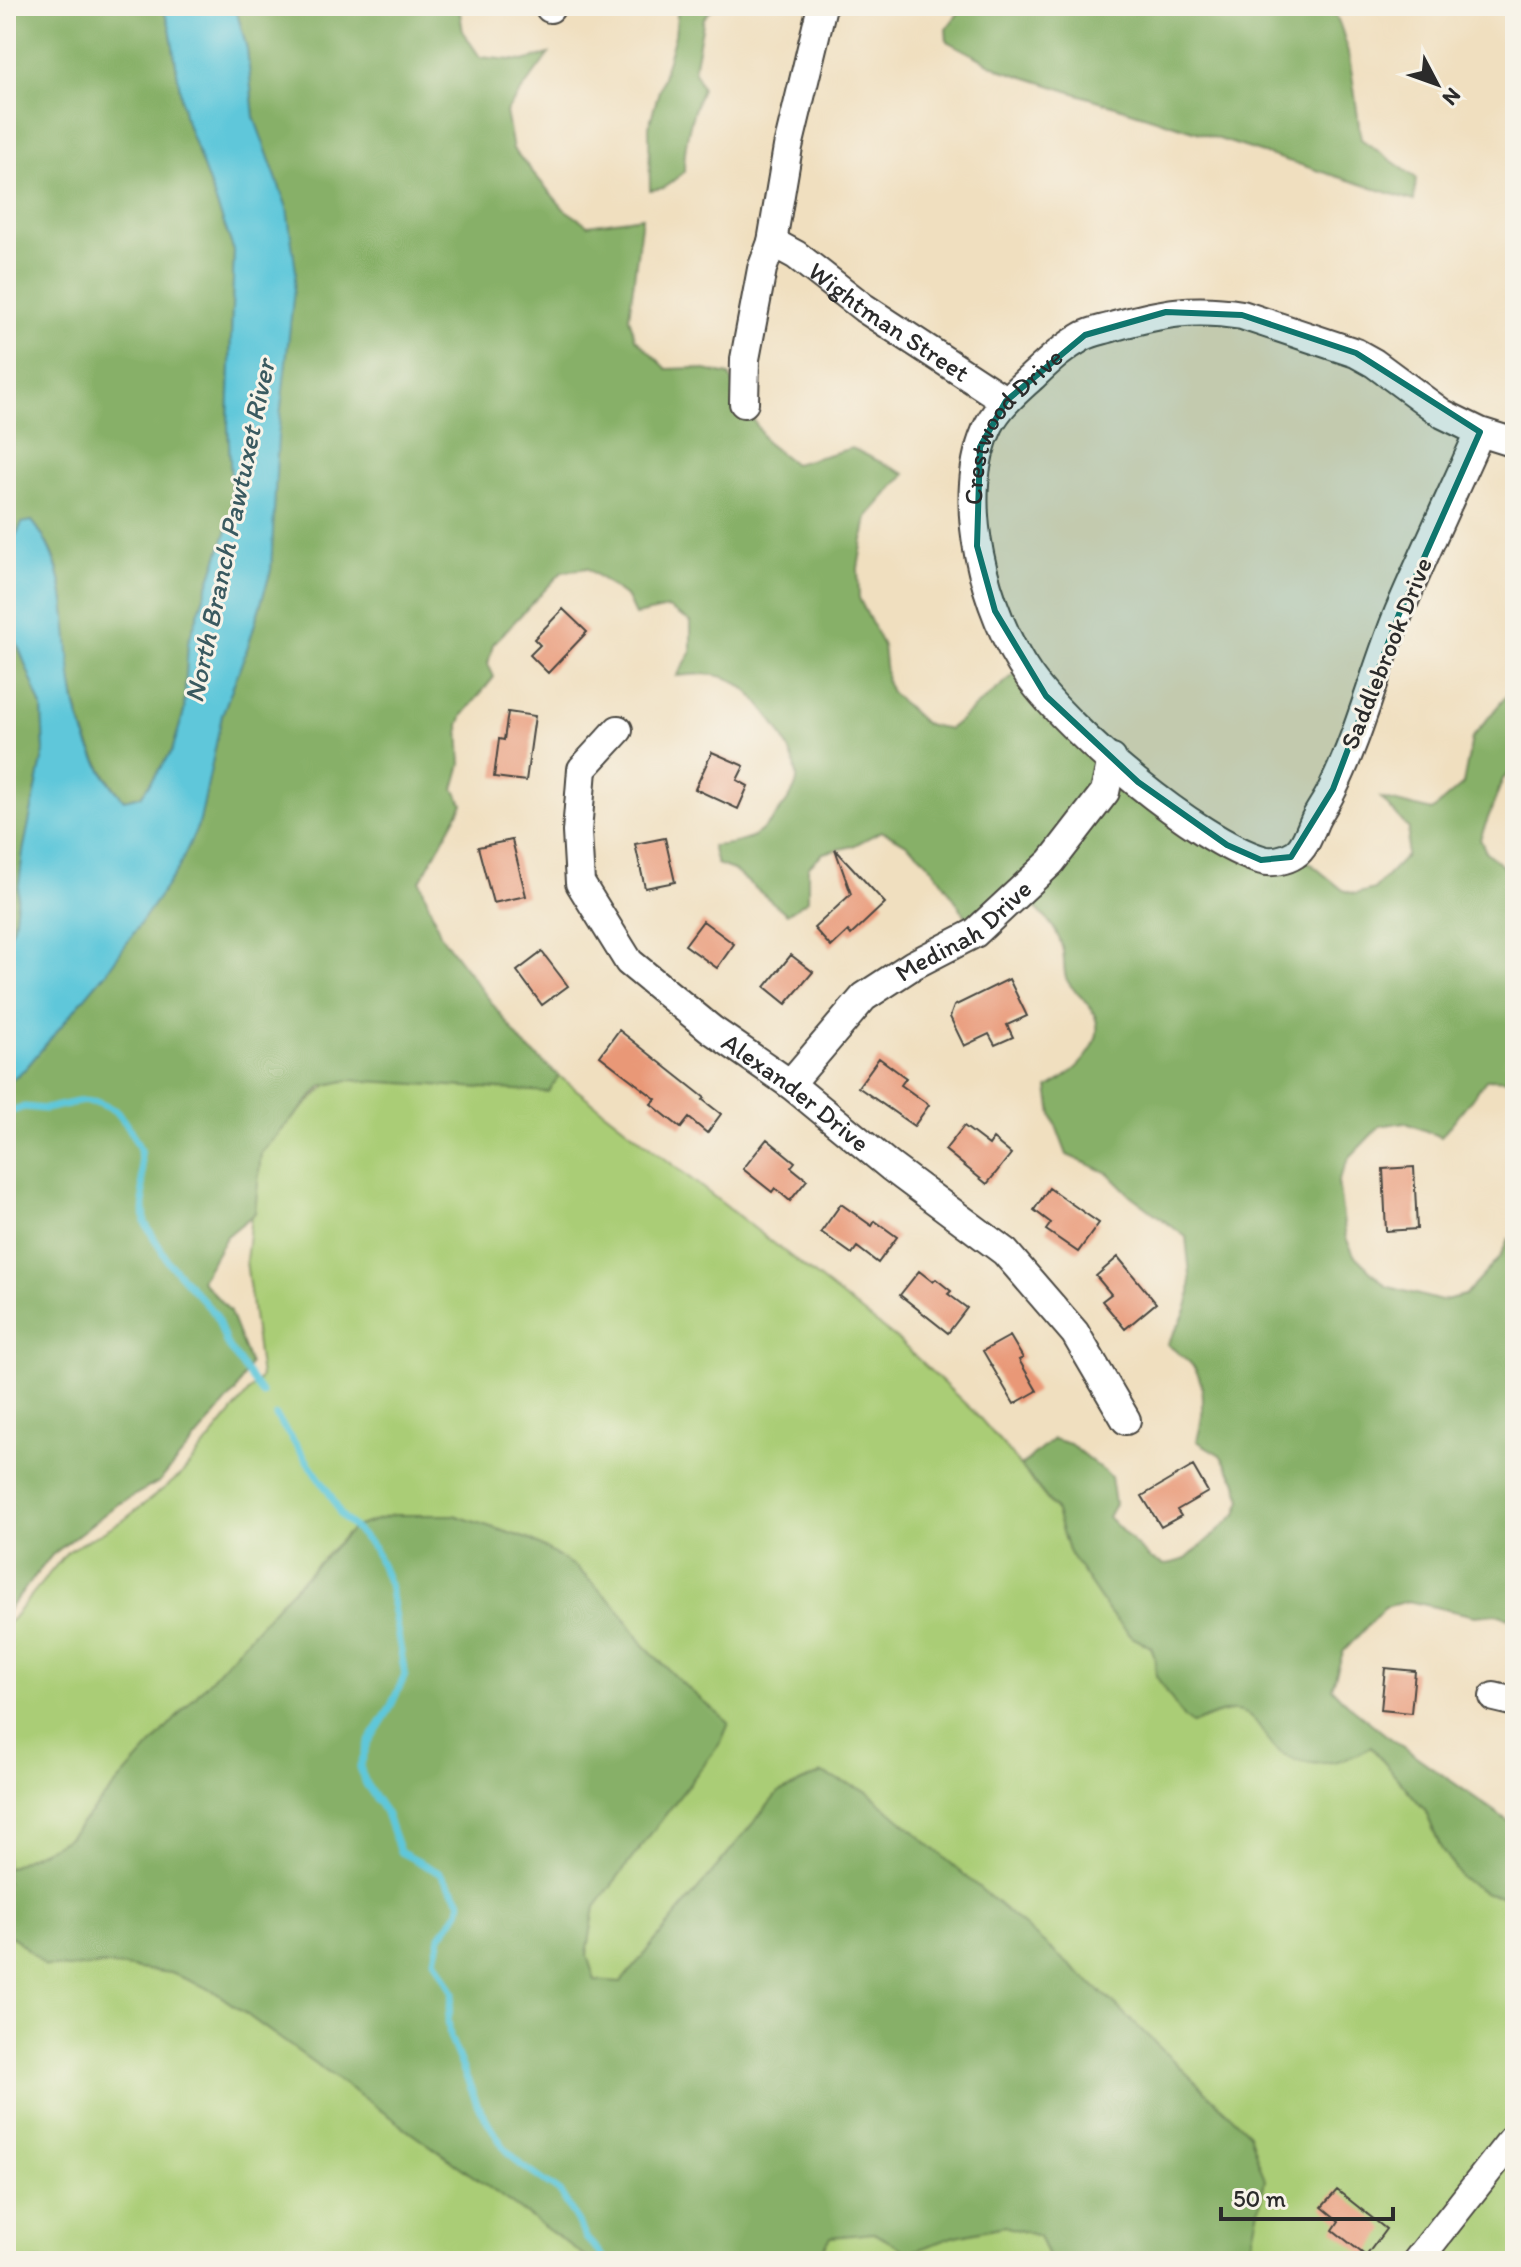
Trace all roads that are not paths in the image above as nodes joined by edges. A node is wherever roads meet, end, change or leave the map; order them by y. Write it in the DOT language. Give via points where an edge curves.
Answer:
graph roads {
  1 [pos="822,6"];
  2 [pos="772,242"];
  3 [pos="1006,401"];
  4 [pos="744,403"];
  5 [pos="1480,432"];
  6 [pos="1515,443"];
  7 [pos="618,730"];
  8 [pos="1112,759"];
  9 [pos="1278,861"];
  10 [pos="790,1084"];
  11 [pos="1126,1420"];
  12 [pos="1515,2136"];
  13 [pos="1417,2261"];
  1 -- 2 [label="street" via="788,147"];
  2 -- 3 [label="street, Wightman Street"];
  2 -- 4 [label="street" via="745,359"];
  3 -- 5 [label="street, Crestwood Drive" via="1050,358 1085,335 1166,312 1216,312 1242,315 1356,353 1443,414"];
  3 -- 8 [label="street, Crestwood Drive" via="980,447 975,524 981,570 995,611 1029,676 1065,718"];
  5 -- 6 [label="street, Crestwood Drive"];
  5 -- 9 [label="street, Saddlebrook Drive" via="1399,614 1333,789 1299,852"];
  7 -- 10 [label="street, Alexander Drive" via="582,769 580,883 629,962 712,1030"];
  8 -- 9 [label="street, Crestwood Drive" via="1208,835 1261,860"];
  8 -- 10 [label="street, Medinah Drive" via="1105,792 1051,862 975,933 864,997"];
  10 -- 11 [label="street, Alexander Drive" via="1005,1252 1075,1333"];
  12 -- 13 [label="street"];
}
